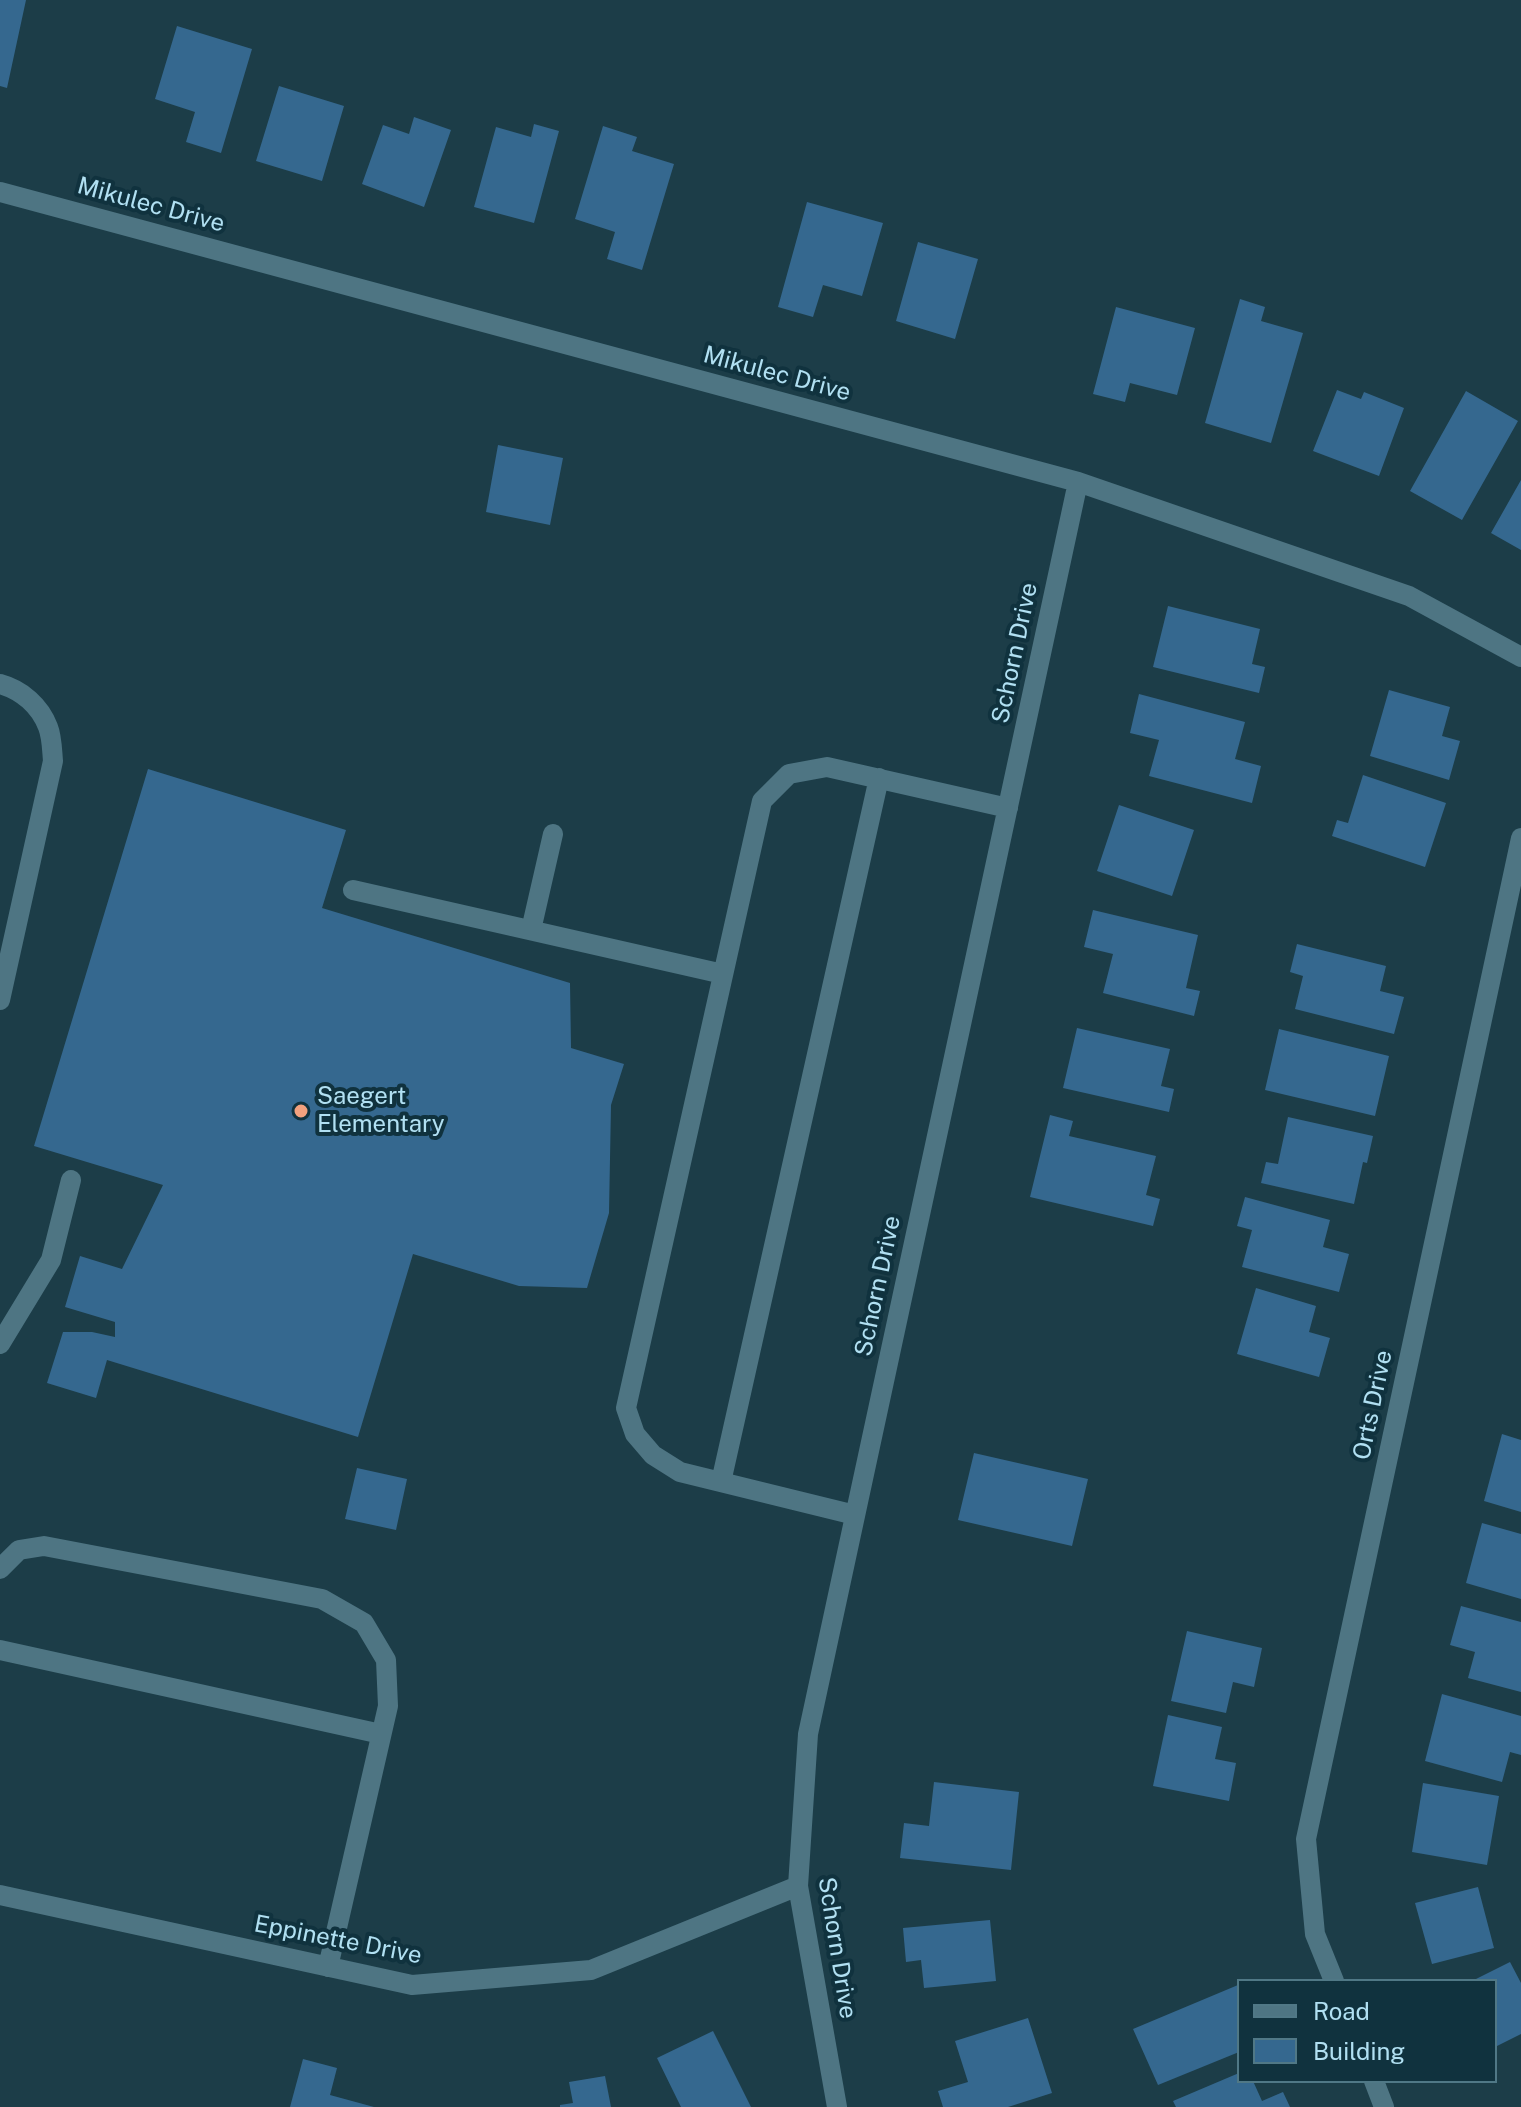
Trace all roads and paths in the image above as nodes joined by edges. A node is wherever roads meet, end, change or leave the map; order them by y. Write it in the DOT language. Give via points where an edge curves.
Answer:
graph roads {
  1 [pos="0,192"];
  2 [pos="1078,482"];
  3 [pos="1521,657"];
  4 [pos="0,684"];
  5 [pos="879,778"];
  6 [pos="1008,808"];
  7 [pos="553,834"];
  8 [pos="1521,838"];
  9 [pos="353,890"];
  10 [pos="531,930"];
  11 [pos="723,974"];
  12 [pos="0,1000"];
  13 [pos="71,1180"];
  14 [pos="0,1344"];
  15 [pos="721,1482"];
  16 [pos="855,1515"];
  17 [pos="0,1569"];
  18 [pos="0,1650"];
  19 [pos="381,1734"];
  20 [pos="798,1886"];
  21 [pos="0,1895"];
  22 [pos="328,1967"];
  23 [pos="1333,1979"];
  24 [pos="1375,2083"];
  25 [pos="837,2107"];
  26 [pos="1384,2107"];
  1 -- 2 [label="street, Mikulec Drive"];
  2 -- 3 [label="street, Mikulec Drive" via="1409,596"];
  2 -- 6 [label="street, Schorn Drive"];
  4 -- 12 [label="street" via="34,703 49,729 53,761"];
  5 -- 6 [label="street"];
  5 -- 11 [label="street" via="827,767 789,774 762,801"];
  5 -- 15 [label="street"];
  6 -- 16 [label="street, Schorn Drive"];
  7 -- 10 [label="street"];
  8 -- 23 [label="street, Orts Drive" via="1306,1839 1315,1934"];
  9 -- 10 [label="street"];
  10 -- 11 [label="street"];
  11 -- 15 [label="street" via="626,1408 635,1434 653,1455 680,1472"];
  13 -- 14 [label="street" via="51,1260"];
  15 -- 16 [label="street"];
  16 -- 20 [label="street, Schorn Drive" via="808,1734"];
  17 -- 19 [label="street" via="19,1550 44,1546 322,1599 364,1623 386,1660 388,1706"];
  18 -- 19 [label="street"];
  19 -- 22 [label="street"];
  20 -- 22 [label="street, Eppinette Drive" via="591,1970 412,1985"];
  20 -- 25 [label="street, Schorn Drive"];
  21 -- 22 [label="street, Eppinette Drive"];
  24 -- 26 [label="street"];
}
